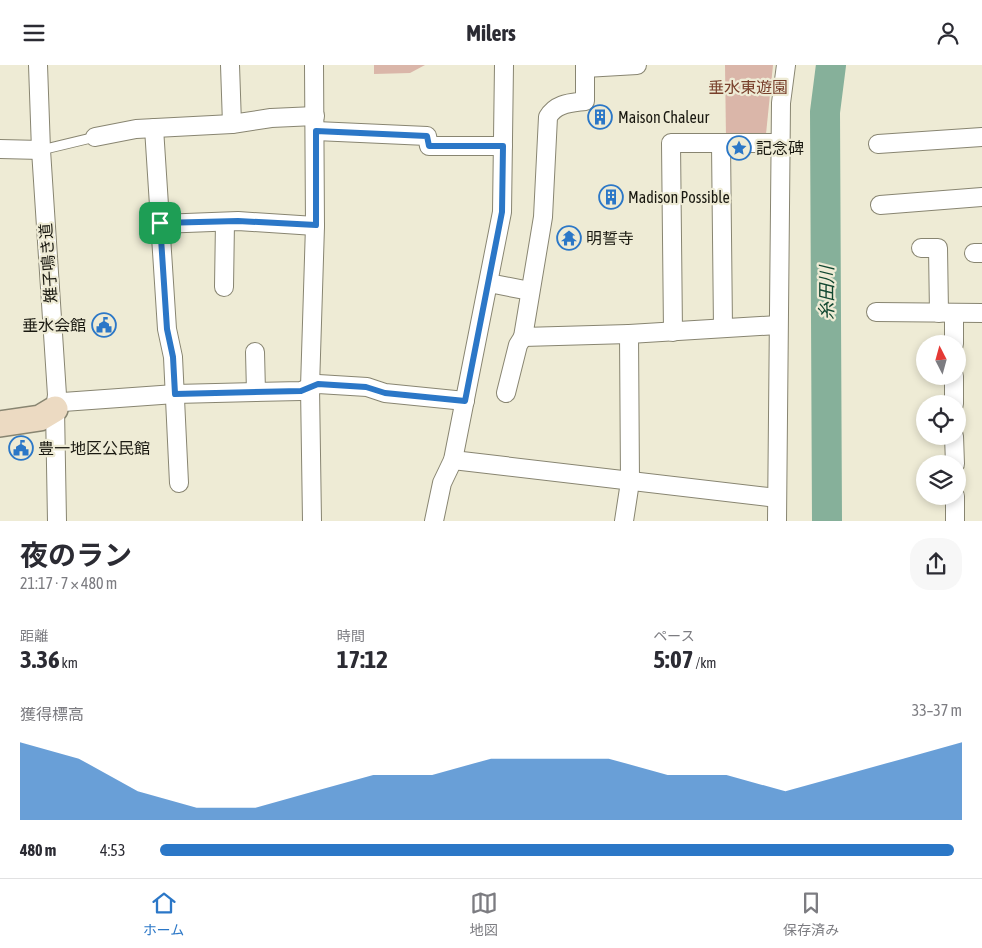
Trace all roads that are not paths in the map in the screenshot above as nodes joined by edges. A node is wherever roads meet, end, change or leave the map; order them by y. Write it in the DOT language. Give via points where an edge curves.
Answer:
graph roads {
  1 [pos="38,65"];
  2 [pos="230,65"];
  3 [pos="314,65"];
  4 [pos="504,65"];
  5 [pos="637,65"];
  6 [pos="786,65"];
  7 [pos="585,67"];
  8 [pos="316,123"];
  9 [pos="232,124"];
  10 [pos="154,128"];
  11 [pos="95,137"];
  12 [pos="982,137"];
  13 [pos="781,143"];
  14 [pos="720,144"];
  15 [pos="878,144"];
  16 [pos="503,146"];
  17 [pos="0,149"];
  18 [pos="41,150"];
  19 [pos="982,197"];
  20 [pos="880,205"];
  21 [pos="225,222"];
  22 [pos="160,223"];
  23 [pos="316,225"];
  24 [pos="921,248"];
  25 [pos="489,283"];
  26 [pos="224,287"];
  27 [pos="530,291"];
  28 [pos="876,312"];
  29 [pos="982,313"];
  30 [pos="946,314"];
  31 [pos="778,325"];
  32 [pos="723,328"];
  33 [pos="673,331"];
  34 [pos="629,334"];
  35 [pos="952,335"];
  36 [pos="523,337"];
  37 [pos="254,352"];
  38 [pos="310,387"];
  39 [pos="256,392"];
  40 [pos="506,393"];
  41 [pos="175,394"];
  42 [pos="465,401"];
  43 [pos="54,409"];
  44 [pos="0,424"];
  45 [pos="454,460"];
  46 [pos="630,482"];
  47 [pos="179,483"];
  48 [pos="777,498"];
  49 [pos="955,505"];
  50 [pos="57,521"];
  51 [pos="312,521"];
  52 [pos="434,521"];
  53 [pos="624,521"];
  54 [pos="777,521"];
  55 [pos="955,521"];
  1 -- 18 [label="street, 雉子鳴き道"];
  2 -- 9 [label="street"];
  3 -- 8 [label="street"];
  4 -- 16 [label="street"];
  5 -- 7 [label="street"];
  6 -- 13 [label="street" via="781,103"];
  7 -- 27 [label="street" via="585,101 562,104 548,117 543,217"];
  8 -- 9 [label="street" via="271,118"];
  8 -- 16 [label="street" via="427,136 429,146"];
  8 -- 23 [label="street"];
  9 -- 10 [label="street"];
  10 -- 11 [label="street"];
  10 -- 22 [label="street"];
  11 -- 18 [label="lane"];
  12 -- 15 [label="street"];
  13 -- 14 [label="street"];
  13 -- 31 [label="street"];
  14 -- 32 [label="street"];
  14 -- 33 [label="street" via="671,143"];
  16 -- 25 [label="street" via="502,212"];
  17 -- 18 [label="street"];
  18 -- 43 [label="street, 雉子鳴き道" via="57,395"];
  19 -- 20 [label="street"];
  21 -- 22 [label="street"];
  21 -- 23 [label="street"];
  21 -- 26 [label="street"];
  22 -- 41 [label="street"];
  23 -- 38 [label="street"];
  24 -- 30 [label="street" via="938,248"];
  25 -- 27 [label="street"];
  25 -- 42 [label="street"];
  27 -- 36 [label="street"];
  28 -- 30 [label="street"];
  29 -- 30 [label="street"];
  30 -- 35 [label="street"];
  31 -- 32 [label="street"];
  31 -- 48 [label="street"];
  32 -- 33 [label="street"];
  33 -- 34 [label="street"];
  34 -- 36 [label="street"];
  34 -- 46 [label="street"];
  36 -- 40 [label="street"];
  37 -- 39 [label="street"];
  38 -- 39 [label="street" via="301,391"];
  38 -- 42 [label="street" via="318,384 366,387 385,393"];
  38 -- 51 [label="street"];
  39 -- 41 [label="street"];
  41 -- 43 [label="street" via="63,402"];
  41 -- 47 [label="street"];
  42 -- 45 [label="street"];
  43 -- 44 [label="street" via="40,418"];
  43 -- 50 [label="street, 雉子鳴き道"];
  45 -- 46 [label="street"];
  45 -- 52 [label="street" via="442,483"];
  46 -- 48 [label="street"];
  46 -- 53 [label="street"];
  48 -- 54 [label="street"];
  49 -- 55 [label="street"];
}
